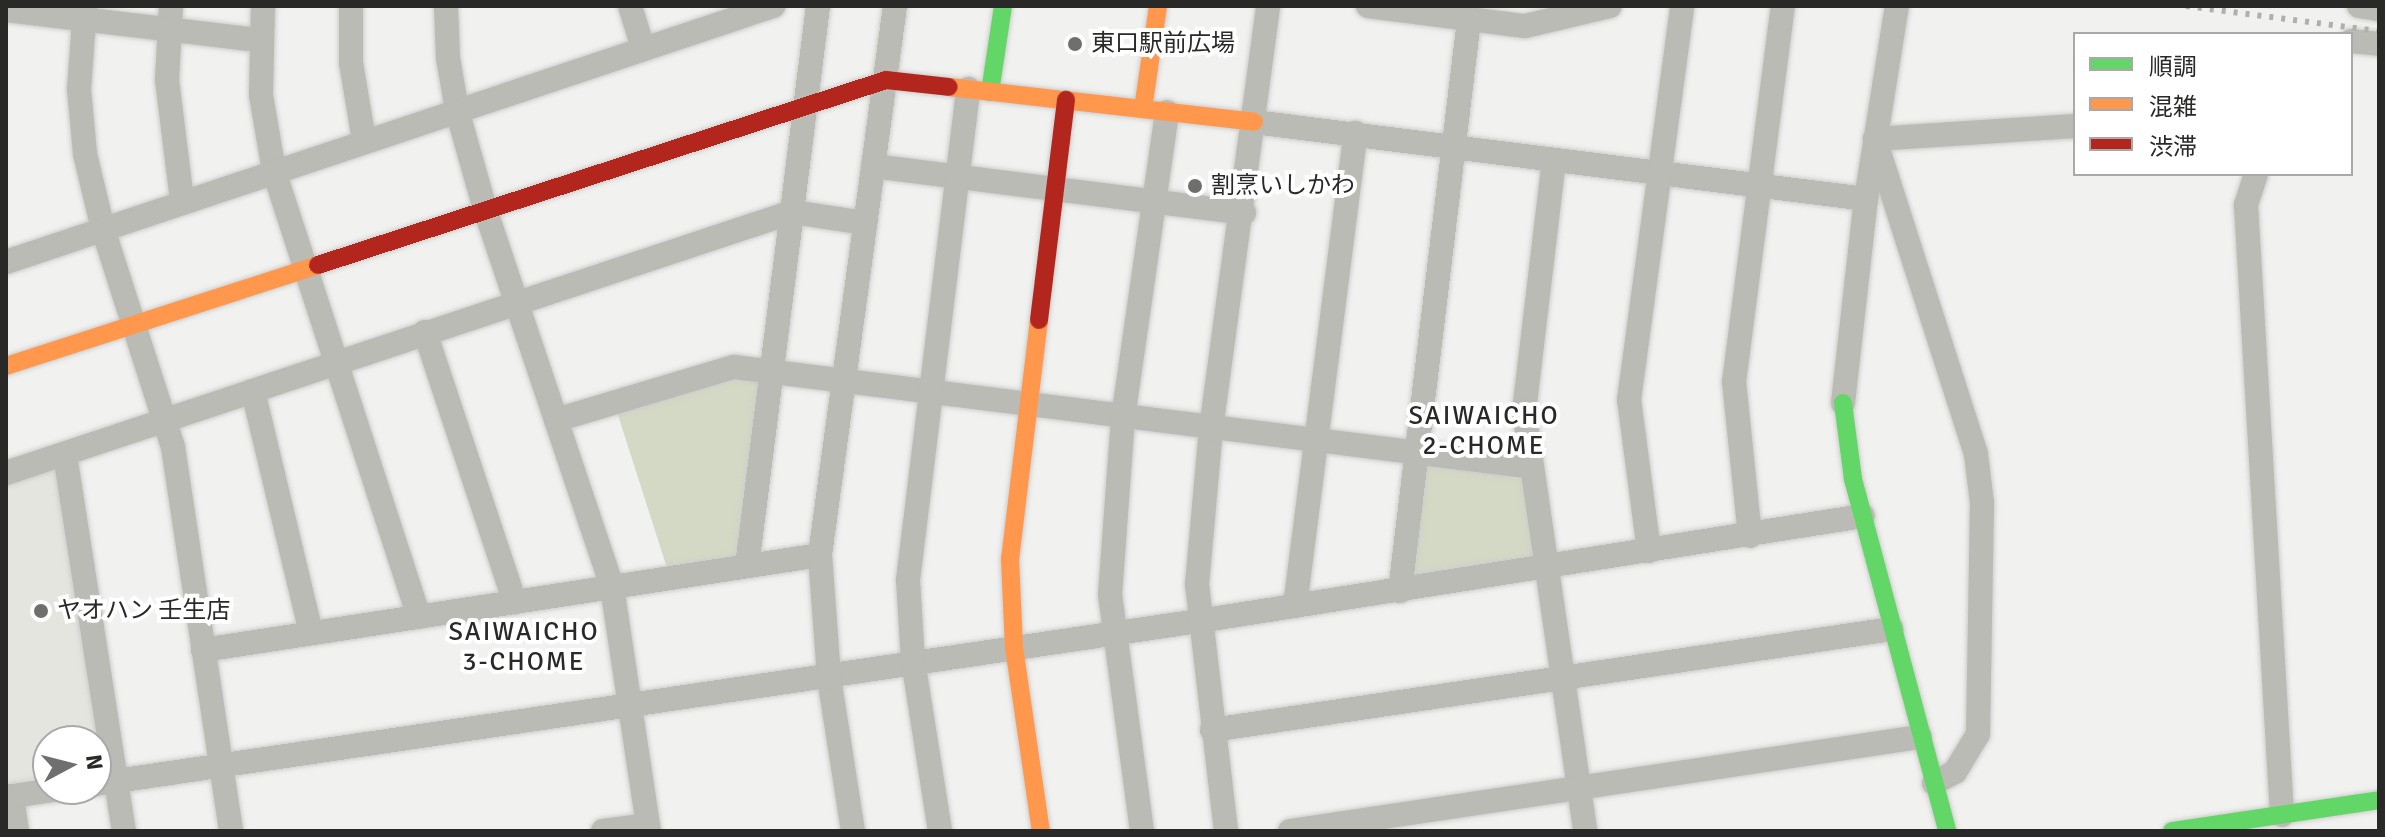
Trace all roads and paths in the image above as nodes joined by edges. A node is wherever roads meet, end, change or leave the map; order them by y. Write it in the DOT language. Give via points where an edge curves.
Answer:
graph roads {
  1 [pos="263,6"];
  2 [pos="351,6"];
  3 [pos="446,6"];
  4 [pos="630,6"];
  5 [pos="773,6"];
  6 [pos="818,6"];
  7 [pos="895,6"];
  8 [pos="1003,6"];
  9 [pos="1158,6"];
  10 [pos="1268,6"];
  11 [pos="1368,6"];
  12 [pos="1610,6"];
  13 [pos="1682,6"];
  14 [pos="1783,6"];
  15 [pos="1897,6"];
  16 [pos="2359,6"];
  17 [pos="2379,8"];
  18 [pos="6,10"];
  19 [pos="741,11"];
  20 [pos="84,13"];
  21 [pos="170,18"];
  22 [pos="1469,20"];
  23 [pos="259,40"];
  24 [pos="2353,41"];
  25 [pos="2379,44"];
  26 [pos="643,48"];
  27 [pos="886,80"];
  28 [pos="979,91"];
  29 [pos="1066,100"];
  30 [pos="805,103"];
  31 [pos="457,110"];
  32 [pos="1155,111"];
  33 [pos="1254,122"];
  34 [pos="2073,126"];
  35 [pos="1356,133"];
  36 [pos="1875,139"];
  37 [pos="364,140"];
  38 [pos="1453,146"];
  39 [pos="1554,160"];
  40 [pos="873,166"];
  41 [pos="274,171"];
  42 [pos="1659,173"];
  43 [pos="2255,176"];
  44 [pos="958,178"];
  45 [pos="1761,185"];
  46 [pos="1056,190"];
  47 [pos="1866,199"];
  48 [pos="182,201"];
  49 [pos="1154,201"];
  50 [pos="485,209"];
  51 [pos="792,212"];
  52 [pos="1244,213"];
  53 [pos="865,223"];
  54 [pos="103,229"];
  55 [pos="6,262"];
  56 [pos="303,269"];
  57 [pos="518,300"];
  58 [pos="132,322"];
  59 [pos="425,332"];
  60 [pos="333,363"];
  61 [pos="6,366"];
  62 [pos="771,373"];
  63 [pos="843,382"];
  64 [pos="253,391"];
  65 [pos="930,393"];
  66 [pos="1843,403"];
  67 [pos="1030,405"];
  68 [pos="1123,418"];
  69 [pos="556,420"];
  70 [pos="166,421"];
  71 [pos="1211,429"];
  72 [pos="1316,441"];
  73 [pos="1414,454"];
  74 [pos="65,455"];
  75 [pos="1531,467"];
  76 [pos="6,473"];
  77 [pos="1863,516"];
  78 [pos="1750,536"];
  79 [pos="1649,551"];
  80 [pos="820,555"];
  81 [pos="747,566"];
  82 [pos="1546,567"];
  83 [pos="612,587"];
  84 [pos="1400,591"];
  85 [pos="515,602"];
  86 [pos="1295,606"];
  87 [pos="419,617"];
  88 [pos="1199,621"];
  89 [pos="1892,629"];
  90 [pos="311,633"];
  91 [pos="1112,633"];
  92 [pos="1014,647"];
  93 [pos="203,650"];
  94 [pos="913,661"];
  95 [pos="829,677"];
  96 [pos="1563,679"];
  97 [pos="629,706"];
  98 [pos="99,725"];
  99 [pos="1212,730"];
  100 [pos="1920,737"];
  101 [pos="222,766"];
  102 [pos="112,781"];
  103 [pos="1934,783"];
  104 [pos="1579,787"];
  105 [pos="32,793"];
  106 [pos="9,796"];
  107 [pos="112,798"];
  108 [pos="2379,800"];
  109 [pos="2282,815"];
  110 [pos="648,828"];
  111 [pos="17,831"];
  112 [pos="124,831"];
  113 [pos="231,831"];
  114 [pos="603,831"];
  115 [pos="853,831"];
  116 [pos="940,831"];
  117 [pos="1041,831"];
  118 [pos="1142,831"];
  119 [pos="1226,831"];
  120 [pos="1290,831"];
  121 [pos="1585,831"];
  122 [pos="1947,831"];
  123 [pos="2172,831"];
  1 -- 23 [label="street"];
  2 -- 37 [label="street" via="351,63"];
  3 -- 31 [label="street"];
  4 -- 26 [label="street"];
  5 -- 19 [label="street"];
  6 -- 30 [label="street"];
  7 -- 27 [label="street"];
  8 -- 28 [label="street"];
  9 -- 32 [label="street"];
  10 -- 33 [label="street"];
  11 -- 22 [label="street"];
  12 -- 22 [label="street" via="1545,24"];
  13 -- 42 [label="street"];
  14 -- 45 [label="street"];
  15 -- 36 [label="street"];
  16 -- 17 [label="street"];
  18 -- 20 [label="street"];
  19 -- 26 [label="street"];
  20 -- 21 [label="street"];
  20 -- 54 [label="street" via="82,128"];
  21 -- 23 [label="street"];
  21 -- 48 [label="street" via="170,137"];
  22 -- 38 [label="street"];
  23 -- 41 [label="street" via="265,130"];
  24 -- 25 [label="street"];
  26 -- 31 [label="street"];
  27 -- 28 [label="street"];
  27 -- 30 [label="street"];
  27 -- 40 [label="street"];
  28 -- 29 [label="street"];
  28 -- 44 [label="street"];
  29 -- 32 [label="street"];
  29 -- 46 [label="street"];
  30 -- 50 [label="street"];
  30 -- 51 [label="street"];
  31 -- 37 [label="street"];
  31 -- 50 [label="street"];
  32 -- 33 [label="street"];
  32 -- 49 [label="street"];
  33 -- 35 [label="street"];
  33 -- 52 [label="street"];
  34 -- 36 [label="street"];
  35 -- 38 [label="street"];
  35 -- 72 [label="street"];
  36 -- 47 [label="street"];
  36 -- 103 [label="street" via="1976,454 1982,503 1978,734 1955,772"];
  37 -- 41 [label="street"];
  38 -- 39 [label="street"];
  38 -- 73 [label="street"];
  39 -- 42 [label="street"];
  39 -- 75 [label="street" via="1524,411"];
  40 -- 44 [label="street"];
  40 -- 53 [label="street"];
  41 -- 48 [label="street"];
  41 -- 56 [label="street"];
  42 -- 45 [label="street"];
  42 -- 79 [label="street" via="1629,400"];
  43 -- 109 [label="street" via="2246,205"];
  44 -- 46 [label="street"];
  44 -- 65 [label="street"];
  45 -- 47 [label="street"];
  45 -- 78 [label="street" via="1734,382"];
  46 -- 49 [label="street"];
  46 -- 67 [label="street"];
  47 -- 66 [label="street"];
  48 -- 54 [label="street"];
  49 -- 52 [label="street"];
  49 -- 68 [label="street"];
  50 -- 56 [label="street"];
  50 -- 57 [label="street"];
  51 -- 53 [label="street"];
  51 -- 57 [label="street"];
  51 -- 62 [label="street"];
  52 -- 71 [label="street"];
  53 -- 63 [label="street"];
  54 -- 55 [label="street"];
  54 -- 58 [label="street"];
  56 -- 58 [label="street"];
  56 -- 60 [label="street"];
  57 -- 59 [label="street"];
  57 -- 69 [label="street"];
  58 -- 61 [label="street"];
  58 -- 70 [label="street"];
  59 -- 60 [label="street"];
  59 -- 85 [label="street"];
  60 -- 64 [label="street"];
  60 -- 87 [label="street"];
  62 -- 63 [label="street"];
  62 -- 69 [label="street" via="712,370"];
  62 -- 81 [label="street"];
  63 -- 65 [label="street"];
  63 -- 80 [label="street"];
  64 -- 70 [label="street"];
  64 -- 90 [label="street"];
  65 -- 67 [label="street"];
  65 -- 94 [label="street" via="908,580"];
  66 -- 77 [label="street"];
  67 -- 68 [label="street"];
  67 -- 92 [label="street" via="1010,559"];
  68 -- 71 [label="street"];
  68 -- 91 [label="street" via="1112,548"];
  69 -- 83 [label="street"];
  70 -- 74 [label="street"];
  70 -- 93 [label="street"];
  71 -- 72 [label="street"];
  71 -- 88 [label="street" via="1199,549"];
  72 -- 73 [label="street"];
  72 -- 86 [label="street"];
  73 -- 75 [label="street"];
  73 -- 84 [label="street"];
  74 -- 76 [label="street"];
  74 -- 98 [label="street"];
  75 -- 82 [label="street"];
  77 -- 78 [label="street"];
  77 -- 89 [label="street"];
  78 -- 79 [label="street"];
  79 -- 82 [label="street"];
  80 -- 81 [label="street"];
  80 -- 95 [label="street"];
  81 -- 83 [label="street"];
  82 -- 84 [label="street"];
  82 -- 96 [label="street"];
  83 -- 85 [label="street"];
  83 -- 97 [label="street"];
  84 -- 86 [label="street"];
  85 -- 87 [label="street"];
  86 -- 88 [label="street"];
  87 -- 90 [label="street"];
  88 -- 91 [label="street"];
  88 -- 99 [label="street"];
  89 -- 96 [label="street"];
  89 -- 100 [label="street"];
  90 -- 93 [label="street"];
  91 -- 92 [label="street"];
  91 -- 118 [label="street"];
  92 -- 94 [label="street"];
  92 -- 117 [label="street"];
  93 -- 101 [label="street"];
  94 -- 95 [label="street"];
  94 -- 116 [label="street"];
  95 -- 97 [label="street"];
  95 -- 115 [label="street"];
  96 -- 99 [label="street"];
  96 -- 104 [label="street"];
  97 -- 101 [label="street"];
  97 -- 110 [label="street"];
  99 -- 119 [label="street"];
  100 -- 103 [label="street"];
  100 -- 104 [label="street"];
  101 -- 102 [label="street"];
  101 -- 113 [label="street"];
  103 -- 122 [label="street"];
  104 -- 120 [label="street"];
  104 -- 121 [label="street"];
  105 -- 106 [label="street"];
  106 -- 111 [label="street"];
  107 -- 112 [label="street"];
  108 -- 109 [label="street"];
  109 -- 123 [label="street"];
  110 -- 114 [label="street"];
}
